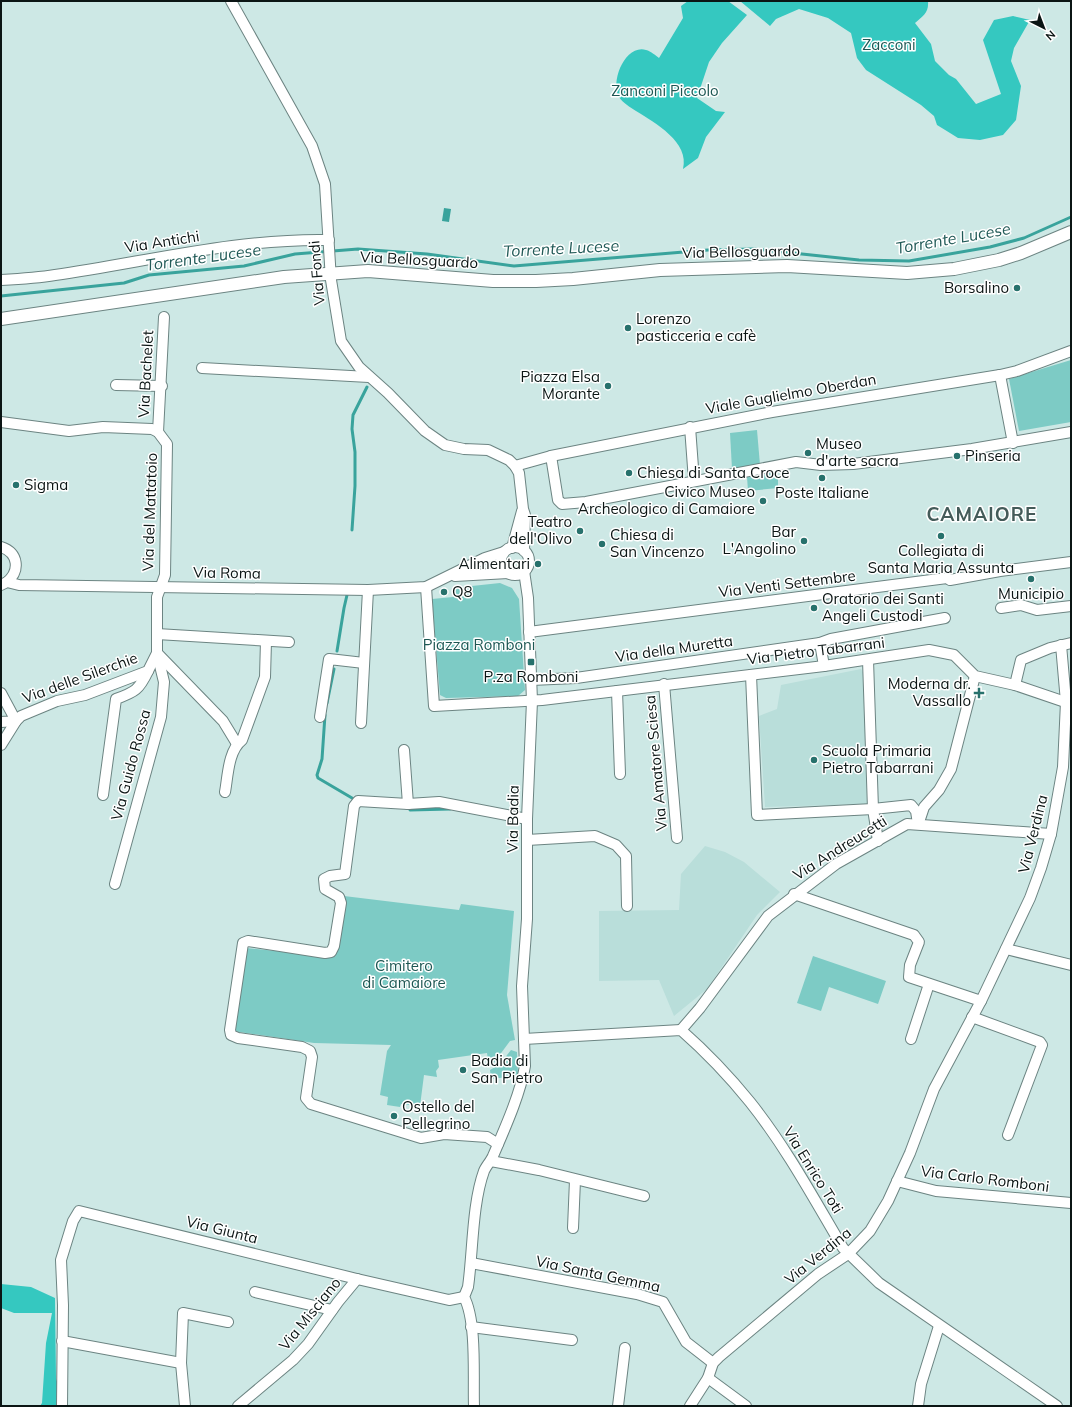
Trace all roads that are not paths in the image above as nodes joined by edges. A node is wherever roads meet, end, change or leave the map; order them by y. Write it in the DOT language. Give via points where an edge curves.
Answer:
graph roads {
  1 [pos="231,1"];
  2 [pos="1071,232"];
  3 [pos="329,240"];
  4 [pos="331,269"];
  5 [pos="1,280"];
  6 [pos="164,317"];
  7 [pos="1,320"];
  8 [pos="1071,351"];
  9 [pos="202,368"];
  10 [pos="1000,375"];
  11 [pos="369,377"];
  12 [pos="116,385"];
  13 [pos="162,386"];
  14 [pos="1,422"];
  15 [pos="690,427"];
  16 [pos="158,432"];
  17 [pos="1071,432"];
  18 [pos="1013,443"];
  19 [pos="551,456"];
  20 [pos="515,466"];
  21 [pos="694,481"];
  22 [pos="522,509"];
  23 [pos="1,547"];
  24 [pos="508,550"];
  25 [pos="524,551"];
  26 [pos="1071,562"];
  27 [pos="524,571"];
  28 [pos="15,573"];
  29 [pos="510,574"];
  30 [pos="451,576"];
  31 [pos="4,583"];
  32 [pos="19,585"];
  33 [pos="160,587"];
  34 [pos="426,588"];
  35 [pos="368,590"];
  36 [pos="528,598"];
  37 [pos="1071,606"];
  38 [pos="1001,608"];
  39 [pos="945,618"];
  40 [pos="529,632"];
  41 [pos="157,634"];
  42 [pos="266,641"];
  43 [pos="289,642"];
  44 [pos="820,643"];
  45 [pos="1071,643"];
  46 [pos="1061,645"];
  47 [pos="157,653"];
  48 [pos="868,660"];
  49 [pos="364,663"];
  50 [pos="824,666"];
  51 [pos="148,671"];
  52 [pos="751,675"];
  53 [pos="975,676"];
  54 [pos="531,680"];
  55 [pos="664,684"];
  56 [pos="1015,685"];
  57 [pos="617,690"];
  58 [pos="1,693"];
  59 [pos="532,701"];
  60 [pos="1068,703"];
  61 [pos="320,717"];
  62 [pos="16,721"];
  63 [pos="1,722"];
  64 [pos="361,723"];
  65 [pos="237,744"];
  66 [pos="1,745"];
  67 [pos="404,750"];
  68 [pos="620,774"];
  69 [pos="225,792"];
  70 [pos="103,795"];
  71 [pos="408,804"];
  72 [pos="873,810"];
  73 [pos="527,819"];
  74 [pos="918,824"];
  75 [pos="1051,834"];
  76 [pos="677,838"];
  77 [pos="527,840"];
  78 [pos="878,840"];
  79 [pos="115,884"];
  80 [pos="794,894"];
  81 [pos="627,906"];
  82 [pos="1006,949"];
  83 [pos="1071,965"];
  84 [pos="929,984"];
  85 [pos="981,1001"];
  86 [pos="972,1017"];
  87 [pos="681,1030"];
  88 [pos="911,1039"];
  89 [pos="524,1040"];
  90 [pos="1008,1135"];
  91 [pos="498,1144"];
  92 [pos="491,1160"];
  93 [pos="575,1180"];
  94 [pos="897,1181"];
  95 [pos="644,1196"];
  96 [pos="1071,1203"];
  97 [pos="573,1228"];
  98 [pos="848,1254"];
  99 [pos="471,1263"];
  100 [pos="357,1279"];
  101 [pos="255,1292"];
  102 [pos="464,1297"];
  103 [pos="332,1310"];
  104 [pos="228,1322"];
  105 [pos="939,1326"];
  106 [pos="471,1327"];
  107 [pos="572,1340"];
  108 [pos="62,1341"];
  109 [pos="625,1348"];
  110 [pos="181,1363"];
  111 [pos="713,1363"];
  112 [pos="708,1378"];
  113 [pos="1042,1401"];
  114 [pos="62,1406"];
  115 [pos="185,1406"];
  116 [pos="238,1406"];
  117 [pos="474,1406"];
  118 [pos="618,1406"];
  119 [pos="690,1406"];
  120 [pos="746,1406"];
  121 [pos="918,1406"];
  122 [pos="1057,1406"];
  1 -- 3 [label="street, Via Fondi" via="312,146 325,184"];
  2 -- 4 [label="main road, Via Bellosguardo" via="999,260 954,269 907,273 787,266 660,270 573,280 493,281"];
  3 -- 4 [label="street, Via Fondi"];
  3 -- 5 [label="street, Via Antichi" via="285,240 188,253 54,276"];
  4 -- 7 [label="main road, Via Bellosguardo"];
  4 -- 11 [label="street, Via Fondi" via="341,341"];
  6 -- 13 [label="street, Via Bachelet"];
  8 -- 10 [label="street, Viale Guglielmo Oberdan"];
  9 -- 11 [label="street"];
  10 -- 15 [label="street, Viale Guglielmo Oberdan"];
  10 -- 18 [label="street"];
  11 -- 20 [label="street, Via Fondi" via="425,431 445,444 464,449 488,450 509,460"];
  12 -- 13 [label="street"];
  13 -- 16 [label="street, Via Bachelet"];
  14 -- 16 [label="street, Via del Mattatoio" via="69,431 111,427 152,429"];
  15 -- 19 [label="street, Viale Guglielmo Oberdan"];
  15 -- 21 [label="street"];
  16 -- 33 [label="street, Via del Mattatoio" via="167,444 165,575"];
  17 -- 18 [label="street"];
  18 -- 21 [label="street" via="853,464 821,465 796,462"];
  19 -- 20 [label="street, Viale Guglielmo Oberdan"];
  19 -- 21 [label="street" via="558,500 562,504 586,502"];
  20 -- 22 [label="street, Via Badia" via="519,473"];
  22 -- 24 [label="street, Via Badia"];
  22 -- 25 [label="street, Via Badia" via="525,515"];
  23 -- 28 [label="street" via="13,554 17,567"];
  24 -- 25 [label="street"];
  24 -- 29 [label="street, Via Badia" via="501,563"];
  24 -- 30 [label="street, Via Roma" via="485,558"];
  25 -- 27 [label="street, Via Badia" via="528,561"];
  26 -- 40 [label="street, Via Venti Settembre" via="950,580 947,578"];
  27 -- 29 [label="street"];
  27 -- 36 [label="street, Via Badia"];
  28 -- 31 [label="street"];
  28 -- 32 [label="street"];
  29 -- 30 [label="street, Via Roma"];
  29 -- 36 [label="street, Via Badia"];
  30 -- 34 [label="street, Via Roma"];
  31 -- 32 [label="street, Via Roma"];
  32 -- 33 [label="street, Via Roma"];
  33 -- 35 [label="street, Via Roma"];
  33 -- 41 [label="street, Via delle Silerchie" via="157,598"];
  34 -- 35 [label="street, Via Roma"];
  34 -- 59 [label="street, Via Pietro Tabarrani" via="434,706"];
  35 -- 49 [label="street"];
  36 -- 40 [label="street, Via Badia"];
  37 -- 38 [label="street" via="1037,610 1021,605"];
  39 -- 44 [label="street, Via della Muretta"];
  40 -- 54 [label="street, Via Badia"];
  41 -- 42 [label="street"];
  41 -- 47 [label="street, Via delle Silerchie"];
  42 -- 43 [label="street"];
  42 -- 65 [label="street" via="265,677 242,740"];
  44 -- 50 [label="street"];
  44 -- 54 [label="street, Via della Muretta" via="591,676"];
  45 -- 46 [label="street"];
  46 -- 56 [label="street" via="1021,660"];
  46 -- 60 [label="street, Via Verdina"];
  47 -- 51 [label="street, Via delle Silerchie"];
  47 -- 65 [label="street" via="223,721"];
  47 -- 79 [label="street, Via Guido Rossa" via="164,682 161,717"];
  48 -- 50 [label="street, Via Pietro Tabarrani"];
  48 -- 53 [label="street, Via Pietro Tabarrani" via="929,650 954,655"];
  48 -- 72 [label="street"];
  49 -- 61 [label="street" via="329,659"];
  49 -- 64 [label="street"];
  50 -- 52 [label="street, Via Pietro Tabarrani"];
  51 -- 62 [label="street, Via delle Silerchie" via="85,695 57,701 21,716"];
  51 -- 70 [label="street" via="142,685 134,692 116,699"];
  52 -- 55 [label="street, Via Pietro Tabarrani"];
  52 -- 72 [label="street" via="757,815"];
  53 -- 56 [label="street"];
  53 -- 74 [label="street" via="951,769 939,790 924,807"];
  54 -- 59 [label="street, Via Badia"];
  55 -- 57 [label="street, Via Pietro Tabarrani"];
  55 -- 76 [label="street, Via Amatore Sciesa"];
  56 -- 60 [label="street"];
  57 -- 59 [label="street, Via Pietro Tabarrani"];
  57 -- 68 [label="street"];
  58 -- 62 [label="street"];
  59 -- 73 [label="street, Via Badia"];
  60 -- 75 [label="street, Via Verdina" via="1063,767"];
  62 -- 63 [label="street"];
  62 -- 66 [label="street, Via delle Silerchie"];
  65 -- 69 [label="street" via="230,760"];
  67 -- 71 [label="street"];
  71 -- 73 [label="street" via="439,802"];
  71 -- 91 [label="street" via="364,800 358,801 354,806 346,874 324,879 325,889 338,897 341,903 331,952 248,941 243,943 231,1035 302,1047 310,1051 312,1057 306,1098 311,1104 421,1138 444,1134 487,1137"];
  72 -- 74 [label="street" via="911,805 916,811"];
  72 -- 78 [label="street"];
  73 -- 77 [label="street, Via Badia"];
  74 -- 75 [label="street, Via Andreucetti"];
  74 -- 78 [label="street, Via Andreucetti" via="907,824"];
  75 -- 82 [label="street, Via Verdina" via="1030,898"];
  77 -- 81 [label="street" via="595,836 616,845 626,856"];
  77 -- 89 [label="street, Via Badia" via="527,919 522,986"];
  78 -- 80 [label="street, Via Andreucetti" via="836,864"];
  80 -- 84 [label="street" via="914,934 919,942 910,965 909,977"];
  80 -- 87 [label="street, Via Andreucetti" via="768,916"];
  82 -- 83 [label="street"];
  82 -- 85 [label="street, Via Verdina"];
  84 -- 85 [label="street"];
  84 -- 88 [label="street"];
  85 -- 86 [label="street, Via Verdina"];
  86 -- 90 [label="street" via="1040,1042 1042,1045"];
  86 -- 94 [label="street, Via Verdina" via="934,1089"];
  87 -- 89 [label="street"];
  87 -- 98 [label="street, Via Enrico Toti" via="708,1054 750,1102 782,1147"];
  89 -- 91 [label="street, Via Badia" via="523,1078"];
  91 -- 92 [label="street, Via Badia"];
  92 -- 93 [label="street"];
  92 -- 99 [label="street, Via Badia" via="484,1171 477,1204"];
  93 -- 95 [label="street"];
  93 -- 97 [label="street"];
  94 -- 96 [label="street, Via Carlo Romboni" via="936,1191"];
  94 -- 98 [label="street, Via Verdina" via="870,1231"];
  98 -- 105 [label="street, Via Enrico Toti" via="879,1283"];
  98 -- 111 [label="street, Via Verdina" via="818,1274"];
  99 -- 102 [label="street, Via Badia"];
  99 -- 111 [label="street, Via Santa Gemma" via="637,1294 663,1302 686,1342"];
  100 -- 102 [label="street, Via Misciano" via="449,1300"];
  100 -- 103 [label="street, Via Misciano"];
  100 -- 108 [label="street, Via Giunta" via="79,1211 73,1221 61,1260"];
  101 -- 103 [label="street"];
  102 -- 106 [label="street" via="468,1305"];
  103 -- 116 [label="street, Via Misciano" via="293,1360"];
  104 -- 110 [label="street" via="184,1314"];
  105 -- 113 [label="street, Via Enrico Toti"];
  105 -- 121 [label="street" via="921,1384"];
  106 -- 107 [label="street"];
  106 -- 117 [label="street"];
  108 -- 110 [label="street"];
  108 -- 114 [label="street"];
  109 -- 118 [label="street"];
  110 -- 115 [label="street"];
  111 -- 112 [label="street"];
  112 -- 119 [label="street"];
  112 -- 120 [label="street"];
  113 -- 122 [label="street, Via Enrico Toti"];
}
